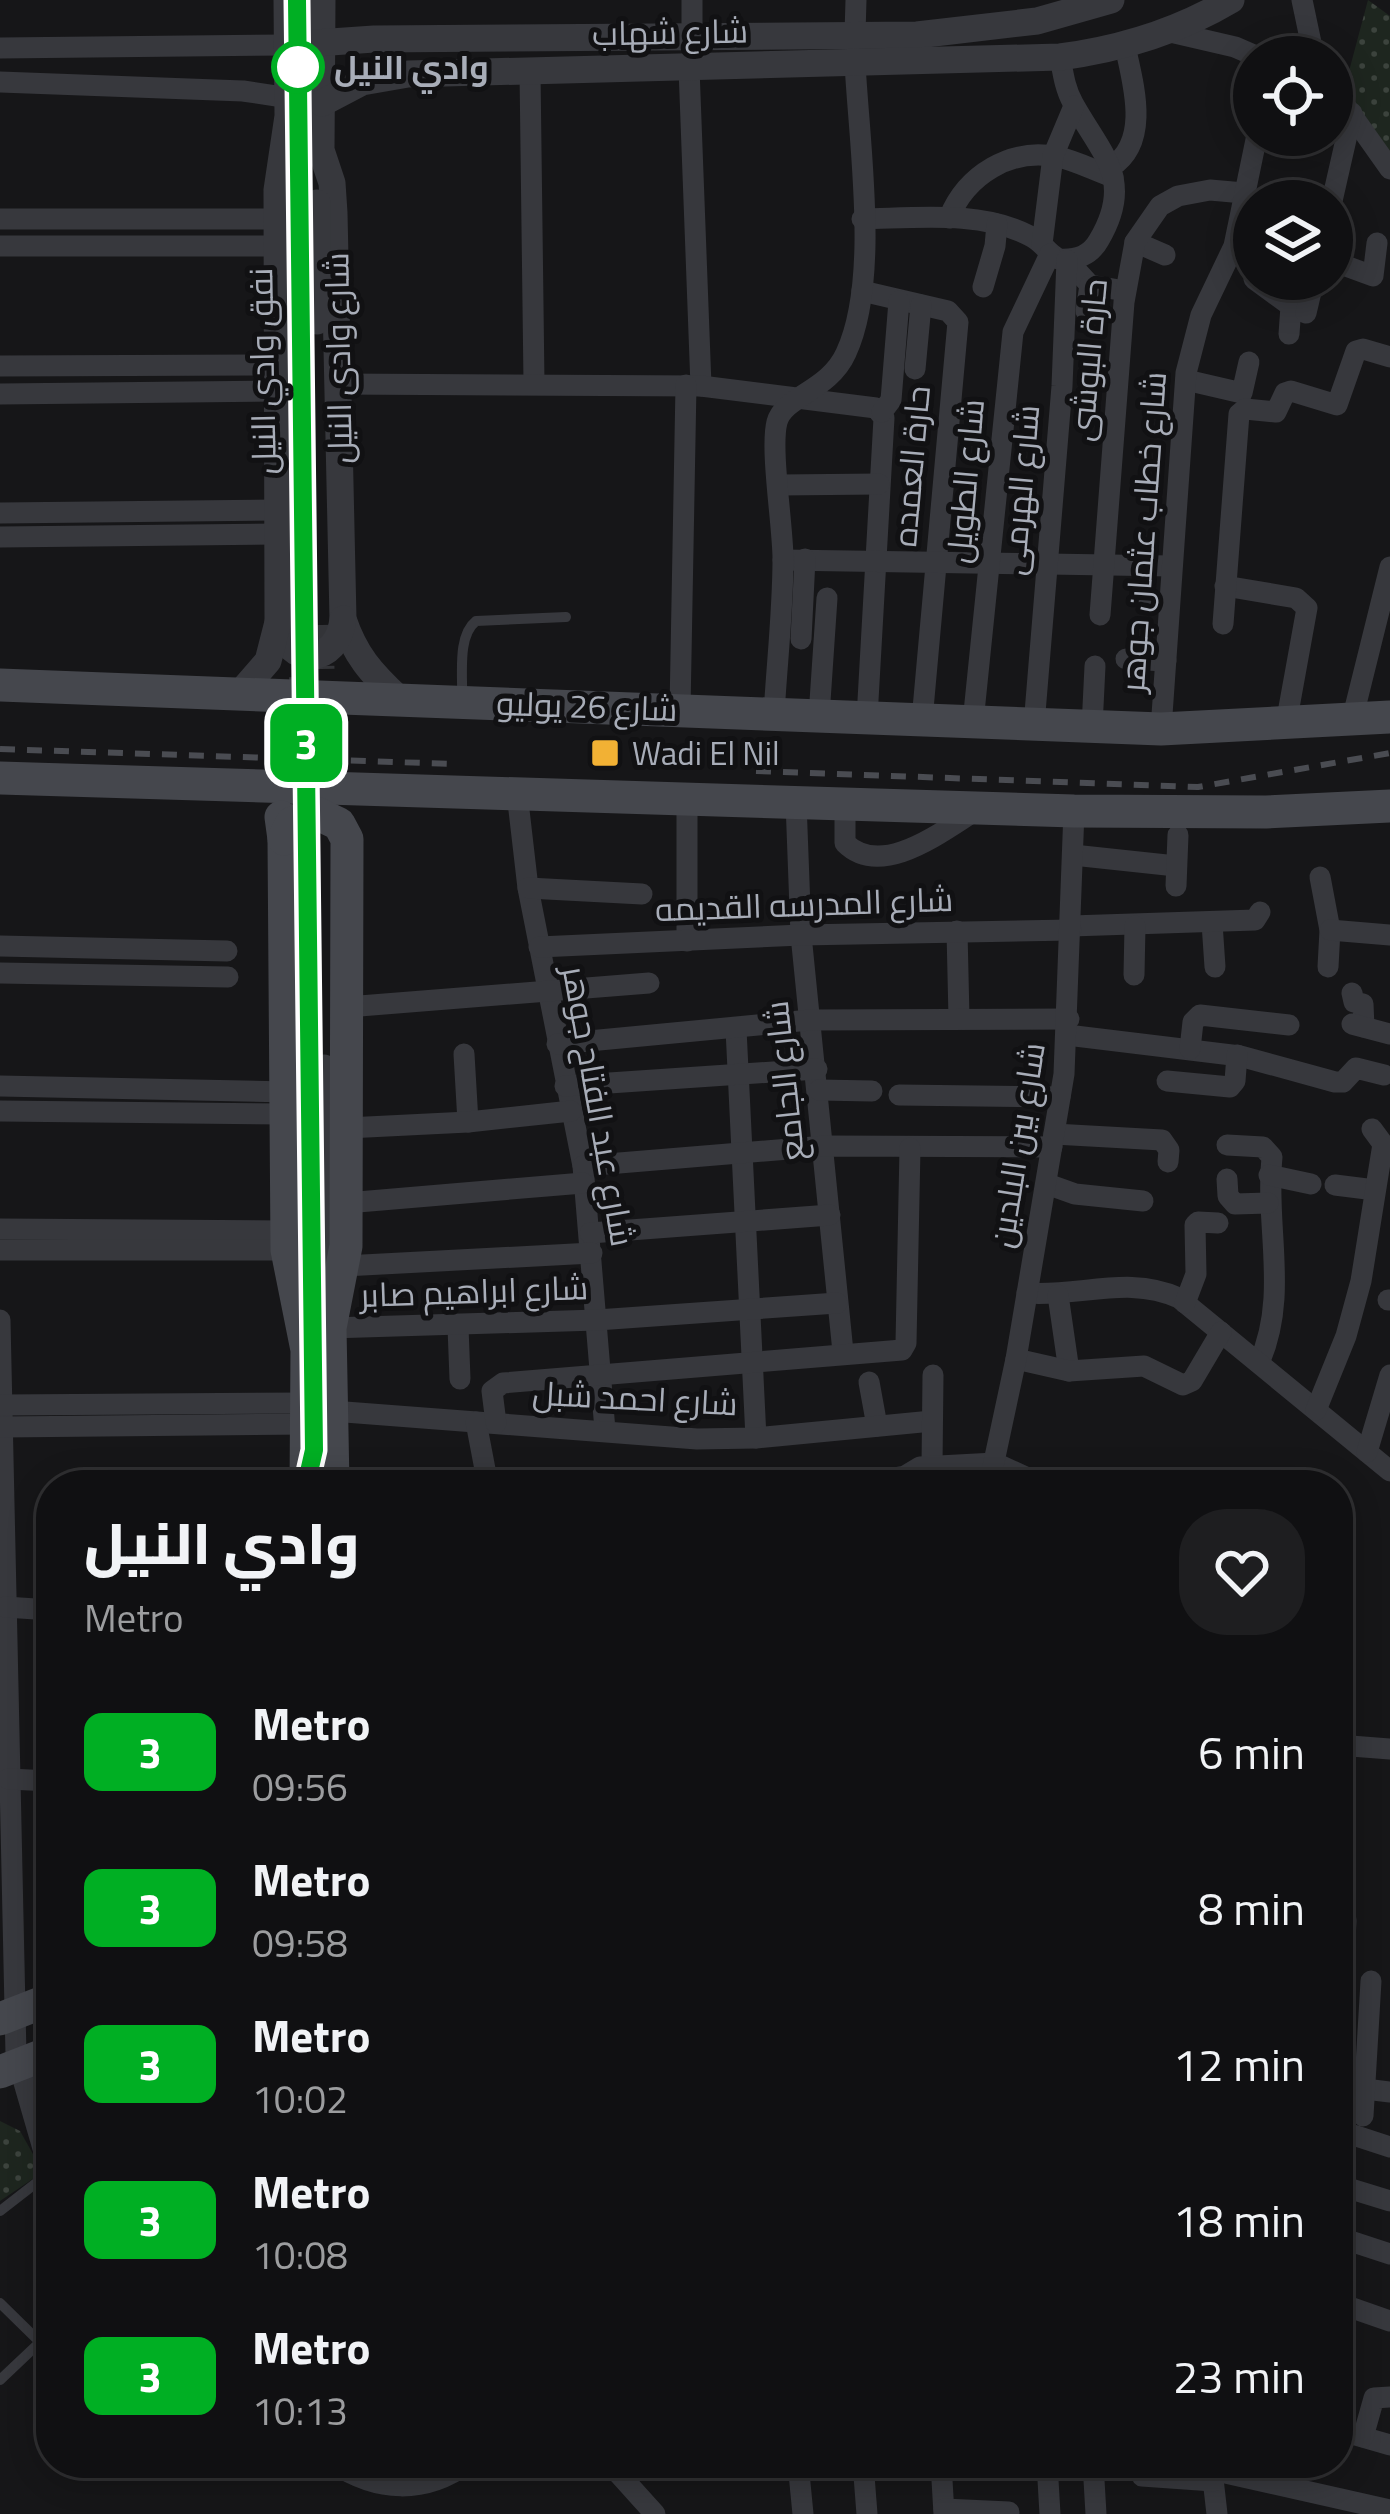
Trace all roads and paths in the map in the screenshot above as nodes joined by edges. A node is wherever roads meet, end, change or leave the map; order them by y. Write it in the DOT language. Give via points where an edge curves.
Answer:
graph roads {
  1 [pos="286,0"];
  2 [pos="322,0"];
  3 [pos="692,0"];
  4 [pos="856,0"];
  5 [pos="1231,0"];
  6 [pos="1302,0"];
  7 [pos="1102,2"];
  8 [pos="1166,31"];
  9 [pos="855,34"];
  10 [pos="1310,36"];
  11 [pos="692,37"];
  12 [pos="374,39"];
  13 [pos="322,41"];
  14 [pos="287,45"];
  15 [pos="1125,46"];
  16 [pos="1233,47"];
  17 [pos="0,48"];
  18 [pos="1060,57"];
  19 [pos="854,63"];
  20 [pos="689,68"];
  21 [pos="530,71"];
  22 [pos="378,76"];
  23 [pos="0,82"];
  24 [pos="322,103"];
  25 [pos="1074,106"];
  26 [pos="288,107"];
  27 [pos="1353,119"];
  28 [pos="321,150"];
  29 [pos="1053,156"];
  30 [pos="1390,169"];
  31 [pos="1112,172"];
  32 [pos="1233,192"];
  33 [pos="1114,209"];
  34 [pos="862,218"];
  35 [pos="949,218"];
  36 [pos="0,219"];
  37 [pos="1147,222"];
  38 [pos="997,224"];
  39 [pos="277,232"];
  40 [pos="1135,242"];
  41 [pos="1233,242"];
  42 [pos="1377,243"];
  43 [pos="0,246"];
  44 [pos="1053,253"];
  45 [pos="1165,255"];
  46 [pos="1229,260"];
  47 [pos="1233,263"];
  48 [pos="1353,268"];
  49 [pos="1090,285"];
  50 [pos="983,287"];
  51 [pos="862,291"];
  52 [pos="1125,291"];
  53 [pos="1283,300"];
  54 [pos="1309,300"];
  55 [pos="910,303"];
  56 [pos="1086,311"];
  57 [pos="1306,313"];
  58 [pos="1289,334"];
  59 [pos="1390,358"];
  60 [pos="1249,362"];
  61 [pos="160,365"];
  62 [pos="0,366"];
  63 [pos="915,369"];
  64 [pos="277,378"];
  65 [pos="1186,380"];
  66 [pos="534,383"];
  67 [pos="338,384"];
  68 [pos="693,386"];
  69 [pos="162,392"];
  70 [pos="0,394"];
  71 [pos="793,400"];
  72 [pos="882,412"];
  73 [pos="880,484"];
  74 [pos="780,485"];
  75 [pos="0,513"];
  76 [pos="278,522"];
  77 [pos="0,537"];
  78 [pos="794,560"];
  79 [pos="874,562"];
  80 [pos="1104,562"];
  81 [pos="935,563"];
  82 [pos="1047,563"];
  83 [pos="991,564"];
  84 [pos="1172,566"];
  85 [pos="1390,567"];
  86 [pos="1225,586"];
  87 [pos="827,598"];
  88 [pos="1145,602"];
  89 [pos="1169,603"];
  90 [pos="1100,615"];
  91 [pos="566,617"];
  92 [pos="311,623"];
  93 [pos="1223,624"];
  94 [pos="801,639"];
  95 [pos="1126,659"];
  96 [pos="1166,661"];
  97 [pos="1095,666"];
  98 [pos="0,685"];
  99 [pos="241,692"];
  100 [pos="399,699"];
  101 [pos="462,701"];
  102 [pos="680,710"];
  103 [pos="774,714"];
  104 [pos="819,716"];
  105 [pos="1390,717"];
  106 [pos="867,718"];
  107 [pos="922,720"];
  108 [pos="1352,720"];
  109 [pos="973,722"];
  110 [pos="1034,724"];
  111 [pos="1286,724"];
  112 [pos="1092,727"];
  113 [pos="1162,729"];
  114 [pos="0,778"];
  115 [pos="262,784"];
  116 [pos="517,793"];
  117 [pos="687,799"];
  118 [pos="796,802"];
  119 [pos="844,804"];
  120 [pos="1390,806"];
  121 [pos="980,808"];
  122 [pos="1074,811"];
  123 [pos="1178,835"];
  124 [pos="314,846"];
  125 [pos="1073,855"];
  126 [pos="1320,877"];
  127 [pos="528,888"];
  128 [pos="643,894"];
  129 [pos="1260,912"];
  130 [pos="1212,922"];
  131 [pos="1135,926"];
  132 [pos="1071,928"];
  133 [pos="1385,929"];
  134 [pos="1330,930"];
  135 [pos="957,931"];
  136 [pos="801,935"];
  137 [pos="687,941"];
  138 [pos="0,946"];
  139 [pos="539,947"];
  140 [pos="227,951"];
  141 [pos="1215,967"];
  142 [pos="1328,967"];
  143 [pos="0,973"];
  144 [pos="1134,975"];
  145 [pos="229,977"];
  146 [pos="649,982"];
  147 [pos="547,991"];
  148 [pos="1352,993"];
  149 [pos="347,1007"];
  150 [pos="959,1018"];
  151 [pos="1244,1019"];
  152 [pos="810,1020"];
  153 [pos="1289,1025"];
  154 [pos="1068,1027"];
  155 [pos="736,1029"];
  156 [pos="1390,1034"];
  157 [pos="556,1044"];
  158 [pos="1190,1049"];
  159 [pos="464,1054"];
  160 [pos="1238,1056"];
  161 [pos="1384,1076"];
  162 [pos="737,1077"];
  163 [pos="818,1079"];
  164 [pos="1167,1081"];
  165 [pos="0,1086"];
  166 [pos="565,1086"];
  167 [pos="872,1090"];
  168 [pos="899,1095"];
  169 [pos="1060,1096"];
  170 [pos="288,1103"];
  171 [pos="0,1111"];
  172 [pos="572,1111"];
  173 [pos="468,1123"];
  174 [pos="347,1127"];
  175 [pos="1372,1129"];
  176 [pos="1053,1141"];
  177 [pos="1227,1145"];
  178 [pos="825,1147"];
  179 [pos="910,1148"];
  180 [pos="740,1152"];
  181 [pos="1386,1154"];
  182 [pos="1168,1162"];
  183 [pos="583,1174"];
  184 [pos="1269,1175"];
  185 [pos="1227,1179"];
  186 [pos="1047,1184"];
  187 [pos="1311,1184"];
  188 [pos="1335,1185"];
  189 [pos="1375,1190"];
  190 [pos="1143,1201"];
  191 [pos="346,1203"];
  192 [pos="1268,1203"];
  193 [pos="830,1215"];
  194 [pos="744,1222"];
  195 [pos="1218,1222"];
  196 [pos="0,1229"];
  197 [pos="287,1241"];
  198 [pos="591,1243"];
  199 [pos="0,1250"];
  200 [pos="344,1266"];
  201 [pos="1250,1282"];
  202 [pos="1276,1283"];
  203 [pos="1028,1293"];
  204 [pos="1058,1295"];
  205 [pos="837,1303"];
  206 [pos="1185,1303"];
  207 [pos="747,1308"];
  208 [pos="0,1320"];
  209 [pos="597,1320"];
  210 [pos="1321,1326"];
  211 [pos="458,1327"];
  212 [pos="1221,1332"];
  213 [pos="1346,1336"];
  214 [pos="319,1339"];
  215 [pos="843,1352"];
  216 [pos="1016,1359"];
  217 [pos="1259,1363"];
  218 [pos="750,1365"];
  219 [pos="1069,1371"];
  220 [pos="1390,1375"];
  221 [pos="933,1376"];
  222 [pos="601,1377"];
  223 [pos="460,1379"];
  224 [pos="869,1382"];
  225 [pos="1316,1410"];
  226 [pos="315,1413"];
  227 [pos="2,1416"];
  228 [pos="932,1421"];
  229 [pos="486,1422"];
  230 [pos="877,1426"];
  231 [pos="605,1430"];
  232 [pos="756,1438"];
  233 [pos="1367,1452"];
  234 [pos="308,1470"];
  235 [pos="329,1470"];
  236 [pos="488,1470"];
  237 [pos="920,1470"];
  238 [pos="993,1470"];
  239 [pos="1390,1471"];
  240 [pos="5,1607"];
  241 [pos="36,1609"];
  242 [pos="1353,1746"];
  243 [pos="1390,1749"];
  244 [pos="8,1779"];
  245 [pos="36,1780"];
  246 [pos="1380,1983"];
  247 [pos="8,2015"];
  248 [pos="8,2068"];
  249 [pos="1365,2089"];
  250 [pos="1390,2092"];
  251 [pos="1363,2116"];
  252 [pos="1353,2135"];
  253 [pos="36,2139"];
  254 [pos="1390,2147"];
  255 [pos="36,2184"];
  256 [pos="1353,2190"];
  257 [pos="1390,2201"];
  258 [pos="0,2211"];
  259 [pos="1353,2242"];
  260 [pos="1390,2254"];
  261 [pos="0,2303"];
  262 [pos="1353,2308"];
  263 [pos="1390,2321"];
  264 [pos="36,2338"];
  265 [pos="36,2346"];
  266 [pos="0,2380"];
  267 [pos="1390,2397"];
  268 [pos="1353,2435"];
  269 [pos="1363,2438"];
  270 [pos="1390,2445"];
  271 [pos="361,2478"];
  272 [pos="443,2478"];
  273 [pos="623,2478"];
  274 [pos="799,2478"];
  275 [pos="864,2478"];
  276 [pos="942,2478"];
  277 [pos="1048,2478"];
  278 [pos="1094,2478"];
  279 [pos="1213,2478"];
  280 [pos="1244,2478"];
  281 [pos="1390,2510"];
  282 [pos="944,2511"];
  283 [pos="1009,2512"];
  284 [pos="656,2514"];
  285 [pos="803,2514"];
  286 [pos="867,2514"];
  287 [pos="1050,2514"];
  288 [pos="1096,2514"];
  289 [pos="1217,2514"];
  1 -- 14 [label="street, شارع وادى النيل"];
  2 -- 13 [label="street, شارع وادى النيل"];
  3 -- 11 [label="street"];
  4 -- 9 [label="street"];
  5 -- 8 [label="street, شارع شهاب"];
  6 -- 10 [label="street"];
  7 -- 9 [label="street, شارع شهاب" via="977,31"];
  8 -- 15 [label="street, شارع شهاب"];
  8 -- 16 [label="street"];
  9 -- 11 [label="street, شارع شهاب"];
  11 -- 12 [label="street, شارع شهاب"];
  12 -- 13 [label="street, شارع شهاب"];
  12 -- 22 [label="street" via="366,59"];
  13 -- 14 [label="street, شارع شهاب"];
  13 -- 24 [label="street, شارع وادى النيل"];
  14 -- 17 [label="street"];
  14 -- 26 [label="street, شارع وادى النيل"];
  15 -- 18 [label="street, شارع شهاب"];
  15 -- 31 [label="street" via="1134,130"];
  18 -- 19 [label="street, شارع شهاب"];
  18 -- 25 [label="street"];
  19 -- 20 [label="street, شارع شهاب"];
  19 -- 34 [label="street"];
  20 -- 21 [label="street, شارع شهاب"];
  20 -- 68 [label="street"];
  21 -- 22 [label="street, شارع شهاب"];
  21 -- 66 [label="street"];
  22 -- 24 [label="street, شارع شهاب"];
  23 -- 26 [label="street" via="243,91"];
  24 -- 26 [label="street"];
  24 -- 28 [label="street, شارع وادى النيل"];
  25 -- 29 [label="street, شارع الطويل"];
  25 -- 31 [label="street"];
  26 -- 39 [label="street, شارع وادى النيل"];
  26 -- 92 [label="street, نفق وادي النيل"];
  27 -- 30 [label="street"];
  28 -- 67 [label="street, شارع وادى النيل" via="333,198"];
  28 -- 92 [label="street, نفق وادي النيل"];
  29 -- 31 [label="street"];
  29 -- 35 [label="street" via="1022,156 986,171"];
  29 -- 44 [label="street, شارع الطويل"];
  31 -- 33 [label="street"];
  32 -- 37 [label="street, حارة البوشى" via="1178,196"];
  33 -- 37 [label="street"];
  33 -- 44 [label="street" via="1091,252"];
  34 -- 35 [label="street"];
  34 -- 51 [label="street"];
  35 -- 38 [label="street"];
  36 -- 39 [label="street"];
  37 -- 40 [label="street, حارة البوشى"];
  38 -- 44 [label="street"];
  38 -- 50 [label="street"];
  39 -- 43 [label="street"];
  39 -- 64 [label="street, شارع وادى النيل"];
  40 -- 45 [label="street"];
  40 -- 52 [label="street, حارة البوشى"];
  41 -- 46 [label="street, شارع خطاب عثمان جوهر"];
  42 -- 48 [label="street" via="1373,275"];
  44 -- 49 [label="street"];
  44 -- 82 [label="street, شارع الهرمى"];
  44 -- 83 [label="street, شارع الطويل" via="1013,332"];
  46 -- 47 [label="street"];
  46 -- 65 [label="street, شارع خطاب عثمان جوهر" via="1201,315"];
  49 -- 52 [label="street"];
  49 -- 56 [label="street"];
  51 -- 55 [label="street, حارة العمده"];
  51 -- 71 [label="street" via="835,374"];
  52 -- 80 [label="street, حارة البوشى"];
  53 -- 58 [label="street" via="1291,306"];
  54 -- 57 [label="street"];
  55 -- 63 [label="street"];
  55 -- 72 [label="street"];
  55 -- 81 [label="street, حارة العمده" via="948,311 958,322"];
  59 -- 86 [label="street" via="1356,351 1337,404 1291,391 1276,412 1240,412"];
  60 -- 65 [label="street" via="1241,393"];
  61 -- 62 [label="street"];
  61 -- 64 [label="street"];
  61 -- 69 [label="street"];
  64 -- 69 [label="street"];
  64 -- 76 [label="street, شارع وادى النيل"];
  65 -- 84 [label="street, شارع خطاب عثمان جوهر"];
  66 -- 67 [label="street"];
  66 -- 68 [label="street"];
  67 -- 92 [label="street, شارع وادى النيل"];
  68 -- 71 [label="street"];
  68 -- 102 [label="street"];
  69 -- 70 [label="street"];
  71 -- 72 [label="street"];
  71 -- 74 [label="street" via="777,422"];
  72 -- 73 [label="street"];
  73 -- 74 [label="street"];
  73 -- 79 [label="street"];
  74 -- 78 [label="street"];
  75 -- 76 [label="street"];
  76 -- 77 [label="street"];
  76 -- 92 [label="street, شارع وادى النيل"];
  78 -- 79 [label="street"];
  78 -- 94 [label="street"];
  78 -- 103 [label="street"];
  79 -- 81 [label="street"];
  79 -- 106 [label="street"];
  80 -- 82 [label="street"];
  80 -- 84 [label="street"];
  80 -- 90 [label="street, حارة البوشى"];
  81 -- 83 [label="street"];
  81 -- 107 [label="street, حارة العمده"];
  82 -- 83 [label="street"];
  82 -- 110 [label="street, شارع الهرمى"];
  83 -- 109 [label="street, شارع الطويل"];
  84 -- 89 [label="street, شارع خطاب عثمان جوهر"];
  85 -- 108 [label="street"];
  86 -- 93 [label="street"];
  86 -- 111 [label="street" via="1296,598 1307,608"];
  87 -- 104 [label="street"];
  88 -- 89 [label="street"];
  89 -- 96 [label="street, شارع خطاب عثمان جوهر"];
  91 -- 101 [label="lane" via="470,625"];
  92 -- 99 [label="street, شارع وادى النيل"];
  92 -- 100 [label="street, شارع وادى النيل" via="353,650"];
  95 -- 96 [label="street"];
  96 -- 113 [label="street, شارع خطاب عثمان جوهر"];
  97 -- 112 [label="street"];
  98 -- 99 [label="main road, شارع 26 يوليو"];
  99 -- 100 [label="main road, شارع 26 يوليو"];
  100 -- 101 [label="main road, شارع 26 يوليو"];
  101 -- 102 [label="main road, شارع 26 يوليو"];
  102 -- 103 [label="main road, شارع 26 يوليو"];
  103 -- 104 [label="main road, شارع 26 يوليو"];
  104 -- 106 [label="main road, شارع 26 يوليو"];
  105 -- 108 [label="main road, شارع 26 يوليو"];
  106 -- 107 [label="main road, شارع 26 يوليو"];
  107 -- 109 [label="main road, شارع 26 يوليو"];
  108 -- 111 [label="main road, شارع 26 يوليو"];
  109 -- 110 [label="main road, شارع 26 يوليو"];
  110 -- 112 [label="main road, شارع 26 يوليو"];
  111 -- 113 [label="main road, شارع 26 يوليو"];
  112 -- 113 [label="main road, شارع 26 يوليو"];
  114 -- 115 [label="main road"];
  115 -- 116 [label="main road"];
  115 -- 124 [label="main road" via="280,815"];
  116 -- 117 [label="main road"];
  116 -- 127 [label="street, شارع عبد الفتاح جوهر"];
  117 -- 118 [label="main road"];
  117 -- 137 [label="street"];
  118 -- 119 [label="main road"];
  118 -- 136 [label="street, شارع الجامع"];
  119 -- 121 [label="main road"];
  119 -- 121 [label="street" via="845,844 859,853 926,843"];
  120 -- 122 [label="main road"];
  121 -- 122 [label="main road"];
  122 -- 125 [label="street, شارع بين البلدين"];
  123 -- 125 [label="street" via="1176,876"];
  124 -- 149 [label="main road"];
  124 -- 170 [label="main road"];
  124 -- 214 [label="street"];
  125 -- 132 [label="street, شارع بين البلدين"];
  126 -- 134 [label="street"];
  127 -- 128 [label="street"];
  127 -- 139 [label="street, شارع عبد الفتاح جوهر"];
  129 -- 130 [label="street, شارع المدرسه القديمه" via="1255,920"];
  130 -- 131 [label="street, شارع المدرسه القديمه"];
  130 -- 141 [label="street"];
  131 -- 132 [label="street, شارع المدرسه القديمه"];
  131 -- 144 [label="street"];
  132 -- 135 [label="street, شارع المدرسه القديمه"];
  132 -- 154 [label="street, شارع بين البلدين"];
  133 -- 134 [label="street"];
  134 -- 142 [label="street"];
  135 -- 136 [label="street, شارع المدرسه القديمه"];
  135 -- 150 [label="street"];
  136 -- 137 [label="street, شارع المدرسه القديمه"];
  136 -- 152 [label="street, شارع الجامع"];
  137 -- 139 [label="street, شارع المدرسه القديمه"];
  138 -- 140 [label="street"];
  139 -- 147 [label="street, شارع عبد الفتاح جوهر"];
  143 -- 145 [label="street"];
  146 -- 147 [label="street"];
  147 -- 149 [label="street"];
  147 -- 157 [label="street, شارع عبد الفتاح جوهر"];
  148 -- 156 [label="street" via="1363,1004 1358,1026"];
  149 -- 174 [label="main road"];
  150 -- 152 [label="street"];
  150 -- 154 [label="street"];
  151 -- 153 [label="street"];
  151 -- 158 [label="street" via="1197,1016"];
  151 -- 160 [label="street"];
  152 -- 155 [label="street"];
  152 -- 163 [label="street, شارع الجامع"];
  154 -- 158 [label="street"];
  154 -- 169 [label="street, شارع بين البلدين"];
  155 -- 157 [label="street"];
  155 -- 162 [label="street"];
  157 -- 166 [label="street, شارع عبد الفتاح جوهر"];
  158 -- 160 [label="street"];
  159 -- 173 [label="street"];
  160 -- 161 [label="street" via="1335,1082 1356,1068"];
  160 -- 164 [label="street" via="1230,1087"];
  162 -- 163 [label="street"];
  162 -- 166 [label="street"];
  162 -- 180 [label="street"];
  163 -- 167 [label="street"];
  163 -- 178 [label="street, شارع الجامع"];
  165 -- 170 [label="street"];
  166 -- 172 [label="street, شارع عبد الفتاح جوهر"];
  168 -- 169 [label="street"];
  169 -- 176 [label="street, شارع بين البلدين"];
  170 -- 171 [label="street"];
  170 -- 197 [label="main road"];
  172 -- 173 [label="street"];
  172 -- 183 [label="street, شارع عبد الفتاح جوهر"];
  173 -- 174 [label="street"];
  174 -- 191 [label="main road"];
  175 -- 181 [label="street"];
  176 -- 179 [label="street"];
  176 -- 182 [label="street" via="1162,1140"];
  176 -- 186 [label="street, شارع بين البلدين"];
  177 -- 184 [label="street" via="1267,1148"];
  178 -- 179 [label="street"];
  178 -- 180 [label="street"];
  178 -- 193 [label="street, شارع الجامع"];
  179 -- 215 [label="street" via="906,1343 902,1350"];
  180 -- 183 [label="street"];
  180 -- 194 [label="street"];
  181 -- 189 [label="street"];
  183 -- 191 [label="street"];
  183 -- 198 [label="street, شارع عبد الفتاح جوهر"];
  184 -- 187 [label="street"];
  184 -- 192 [label="street"];
  185 -- 192 [label="street" via="1234,1204"];
  186 -- 190 [label="street"];
  186 -- 203 [label="street, شارع بين البلدين"];
  188 -- 189 [label="street"];
  189 -- 213 [label="street"];
  191 -- 200 [label="main road"];
  192 -- 202 [label="street"];
  193 -- 194 [label="street"];
  193 -- 205 [label="street, شارع الجامع"];
  194 -- 198 [label="street"];
  194 -- 207 [label="street"];
  195 -- 206 [label="street" via="1195,1225 1196,1274"];
  196 -- 197 [label="street"];
  197 -- 199 [label="street"];
  197 -- 214 [label="main road"];
  198 -- 200 [label="street"];
  198 -- 209 [label="street, شارع عبد الفتاح جوهر"];
  200 -- 214 [label="main road"];
  201 -- 202 [label="street"];
  202 -- 217 [label="street" via="1274,1322"];
  203 -- 204 [label="street"];
  203 -- 216 [label="street, شارع بين البلدين"];
  204 -- 206 [label="street" via="1140,1285"];
  204 -- 219 [label="street"];
  205 -- 207 [label="street, شارع ابراهيم صابر"];
  205 -- 215 [label="street, شارع الجامع"];
  206 -- 212 [label="street"];
  207 -- 209 [label="street, شارع ابراهيم صابر"];
  207 -- 218 [label="street"];
  208 -- 227 [label="street"];
  209 -- 211 [label="street, شارع ابراهيم صابر"];
  209 -- 222 [label="street, شارع عبد الفتاح جوهر"];
  210 -- 213 [label="street"];
  211 -- 214 [label="street, شارع ابراهيم صابر"];
  211 -- 223 [label="street"];
  212 -- 217 [label="street"];
  212 -- 219 [label="street" via="1188,1384 1144,1366"];
  213 -- 225 [label="street"];
  214 -- 226 [label="main road"];
  215 -- 218 [label="street"];
  216 -- 219 [label="street"];
  216 -- 238 [label="street, شارع بين البلدين"];
  217 -- 225 [label="street"];
  218 -- 222 [label="street"];
  218 -- 232 [label="street"];
  220 -- 233 [label="street"];
  221 -- 228 [label="street"];
  222 -- 229 [label="street" via="496,1385"];
  222 -- 231 [label="street, شارع عبد الفتاح جوهر"];
  224 -- 230 [label="street"];
  225 -- 233 [label="street"];
  226 -- 227 [label="street, شارع احمد شبل"];
  226 -- 229 [label="street, شارع احمد شبل"];
  226 -- 234 [label="main road"];
  226 -- 235 [label="main road"];
  227 -- 240 [label="street"];
  228 -- 230 [label="street, شارع احمد شبل"];
  228 -- 237 [label="street"];
  229 -- 231 [label="street, شارع احمد شبل"];
  229 -- 236 [label="street"];
  230 -- 232 [label="street, شارع احمد شبل"];
  231 -- 232 [label="street, شارع احمد شبل"];
  233 -- 239 [label="street"];
  240 -- 241 [label="street"];
  240 -- 244 [label="street"];
  242 -- 243 [label="street"];
  244 -- 245 [label="street"];
  244 -- 247 [label="street"];
  246 -- 249 [label="street"];
  247 -- 248 [label="street"];
  248 -- 253 [label="street"];
  249 -- 250 [label="street"];
  249 -- 251 [label="street"];
  252 -- 254 [label="street"];
  255 -- 258 [label="lane"];
  256 -- 257 [label="street"];
  259 -- 260 [label="street"];
  261 -- 264 [label="lane"];
  262 -- 263 [label="street"];
  265 -- 266 [label="lane"];
  267 -- 269 [label="street" via="1374,2398"];
  268 -- 269 [label="street"];
  269 -- 270 [label="street"];
  271 -- 272 [label="street" via="411,2487"];
  273 -- 284 [label="street"];
  274 -- 285 [label="street"];
  275 -- 286 [label="street"];
  276 -- 282 [label="street"];
  277 -- 287 [label="street"];
  278 -- 288 [label="street"];
  279 -- 289 [label="street"];
  280 -- 281 [label="street"];
  282 -- 283 [label="street"];
}
